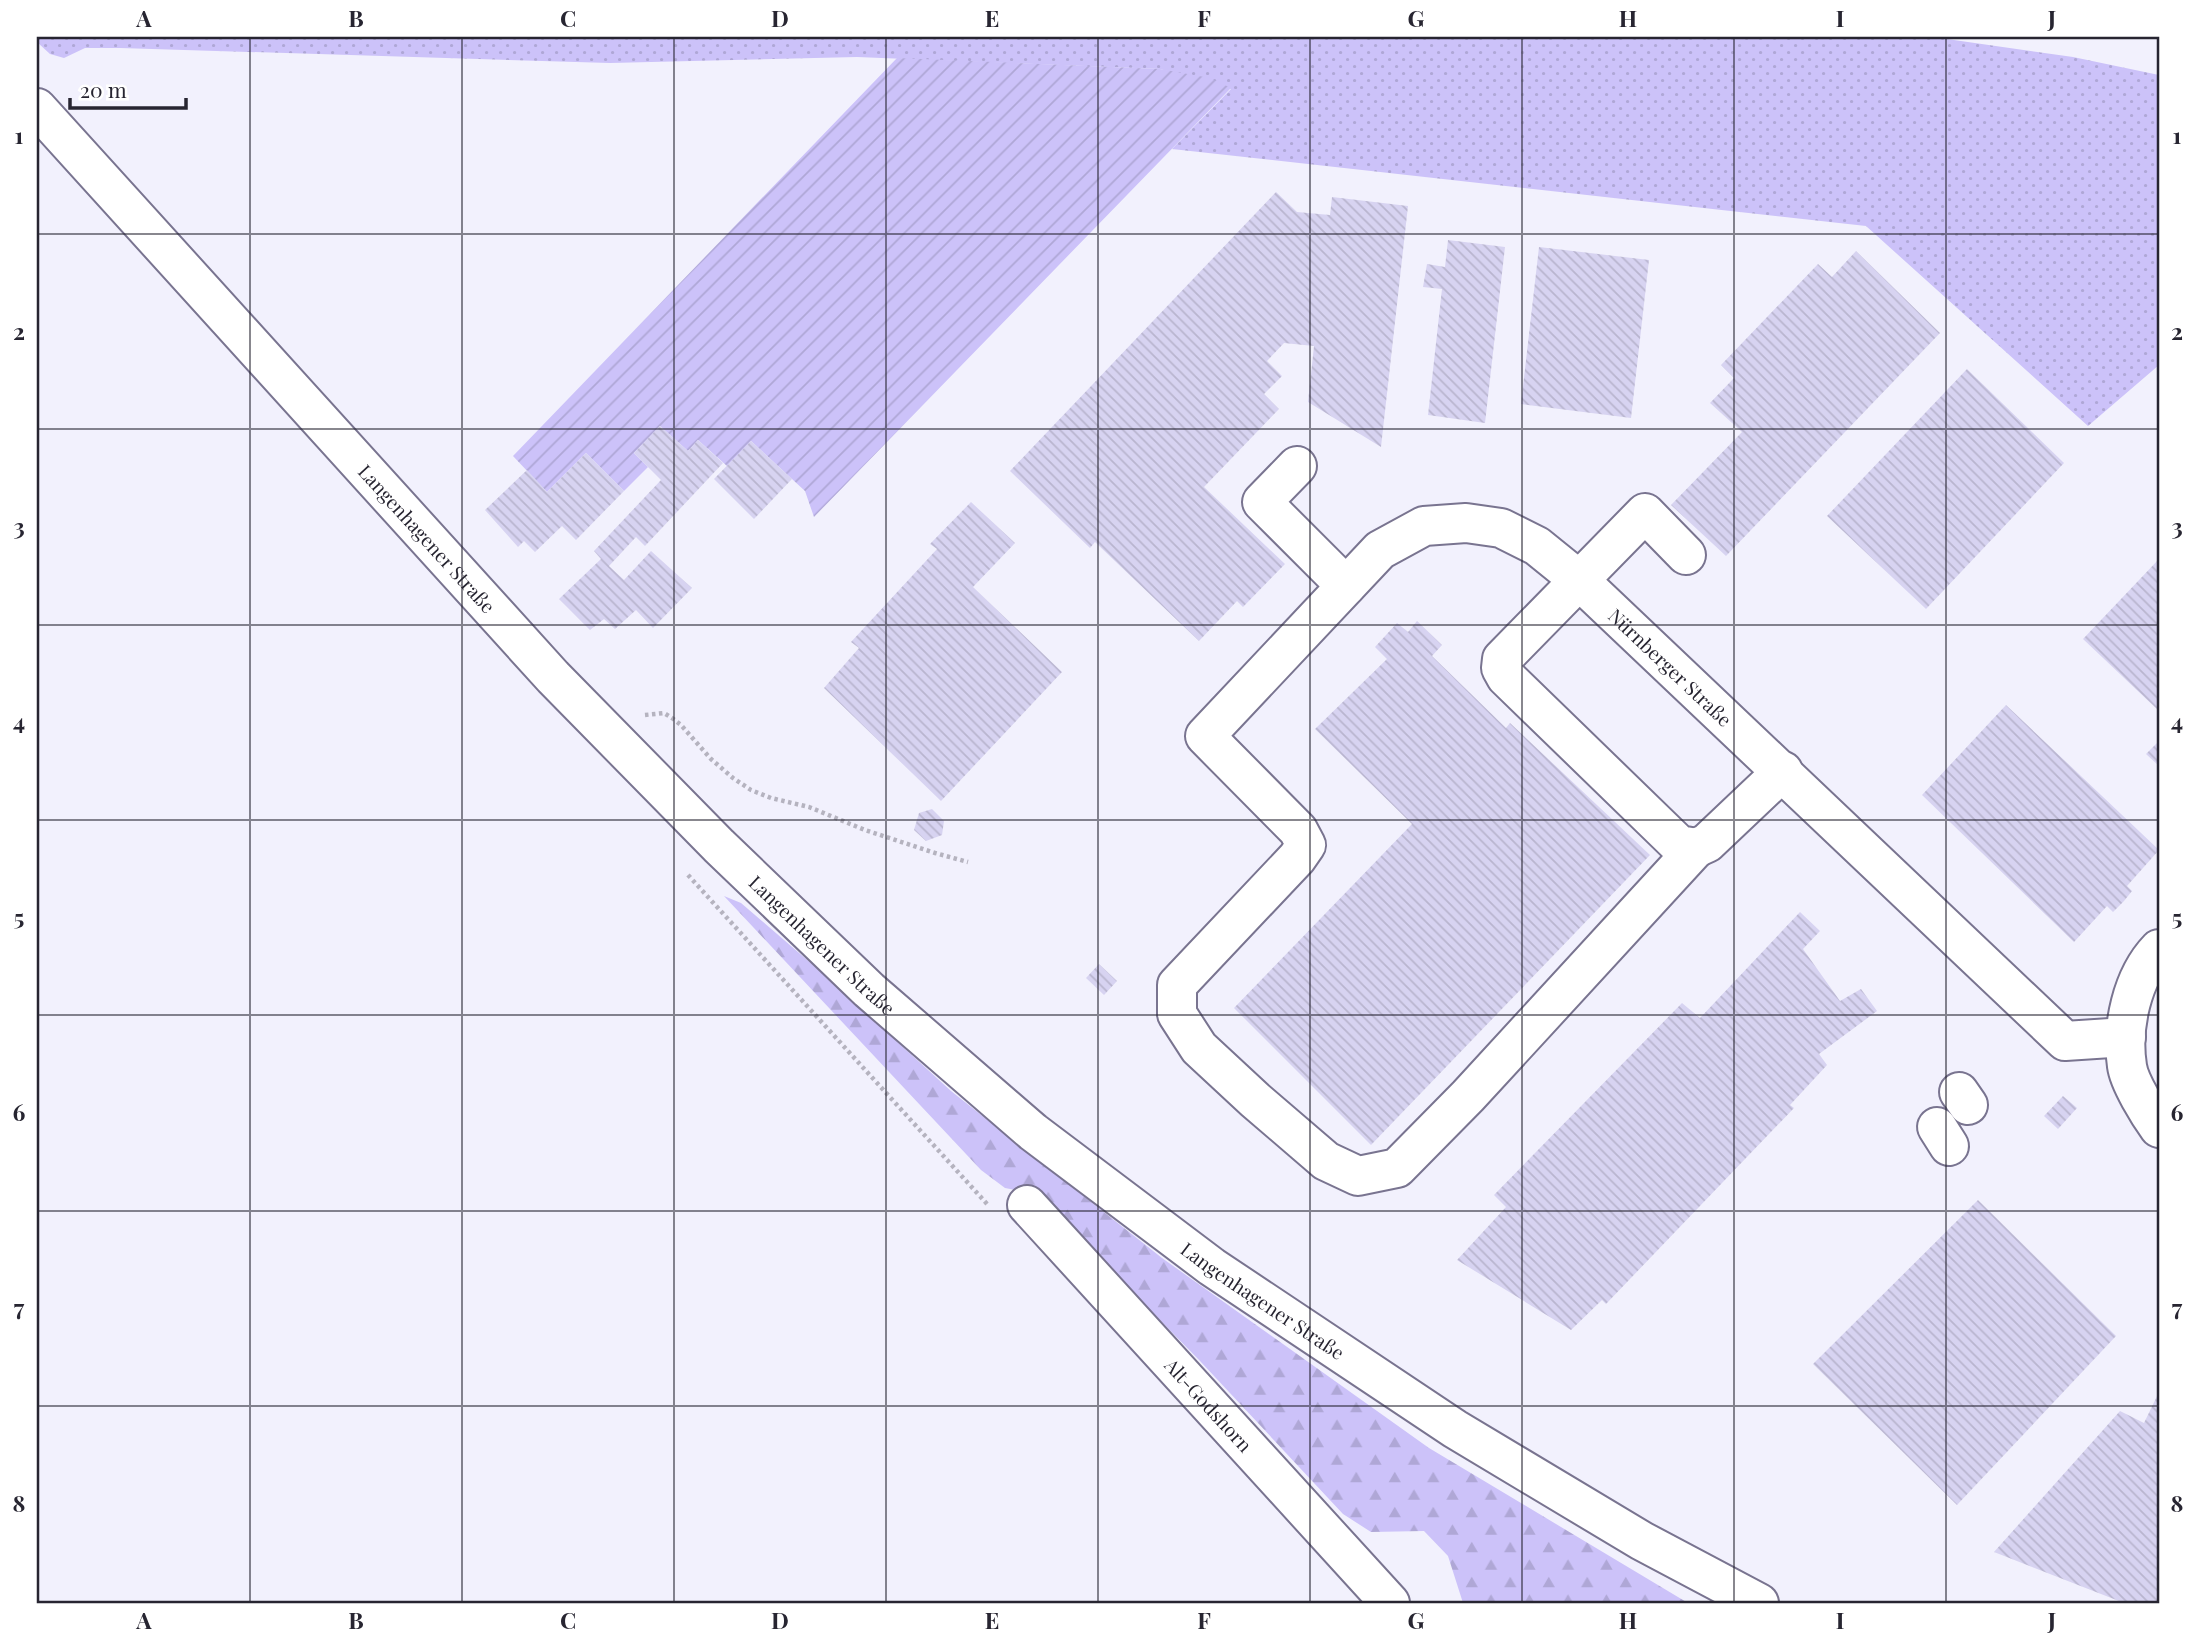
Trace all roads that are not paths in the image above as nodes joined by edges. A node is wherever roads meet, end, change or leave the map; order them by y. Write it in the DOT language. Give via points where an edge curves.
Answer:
graph roads {
  1 [pos="37,108"];
  2 [pos="1297,466"];
  3 [pos="1685,555"];
  4 [pos="1579,580"];
  5 [pos="1346,586"];
  6 [pos="1783,771"];
  7 [pos="1696,848"];
  8 [pos="2159,949"];
  9 [pos="2126,1037"];
  10 [pos="2159,1128"];
  11 [pos="1027,1205"];
  12 [pos="1390,1603"];
  13 [pos="1759,1603"];
  1 -- 13 [label="main road, Langenhagener Straße" via="607,733 869,990 1032,1132 1212,1267 1455,1429 1642,1541"];
  2 -- 5 [label="main road" via="1262,502"];
  3 -- 4 [label="main road" via="1645,513"];
  4 -- 5 [label="main road, Nürnberger Straße" via="1537,546 1501,528 1466,523 1424,526 1380,550"];
  4 -- 6 [label="main road, Nürnberger Straße"];
  4 -- 7 [label="main road" via="1502,659 1501,668 1588,746 1679,845"];
  5 -- 7 [label="main road, Nürnberger Straße" via="1205,736 1298,830 1306,845 1177,985 1177,1014 1199,1048 1326,1161 1358,1176 1397,1168"];
  6 -- 7 [label="main road" via="1707,843"];
  6 -- 9 [label="main road, Nürnberger Straße" via="2065,1041"];
  8 -- 9 [label="main road" via="2135,989"];
  9 -- 10 [label="main road" via="2127,1068"];
  11 -- 12 [label="main road, Alt-Godshorn"];
}
